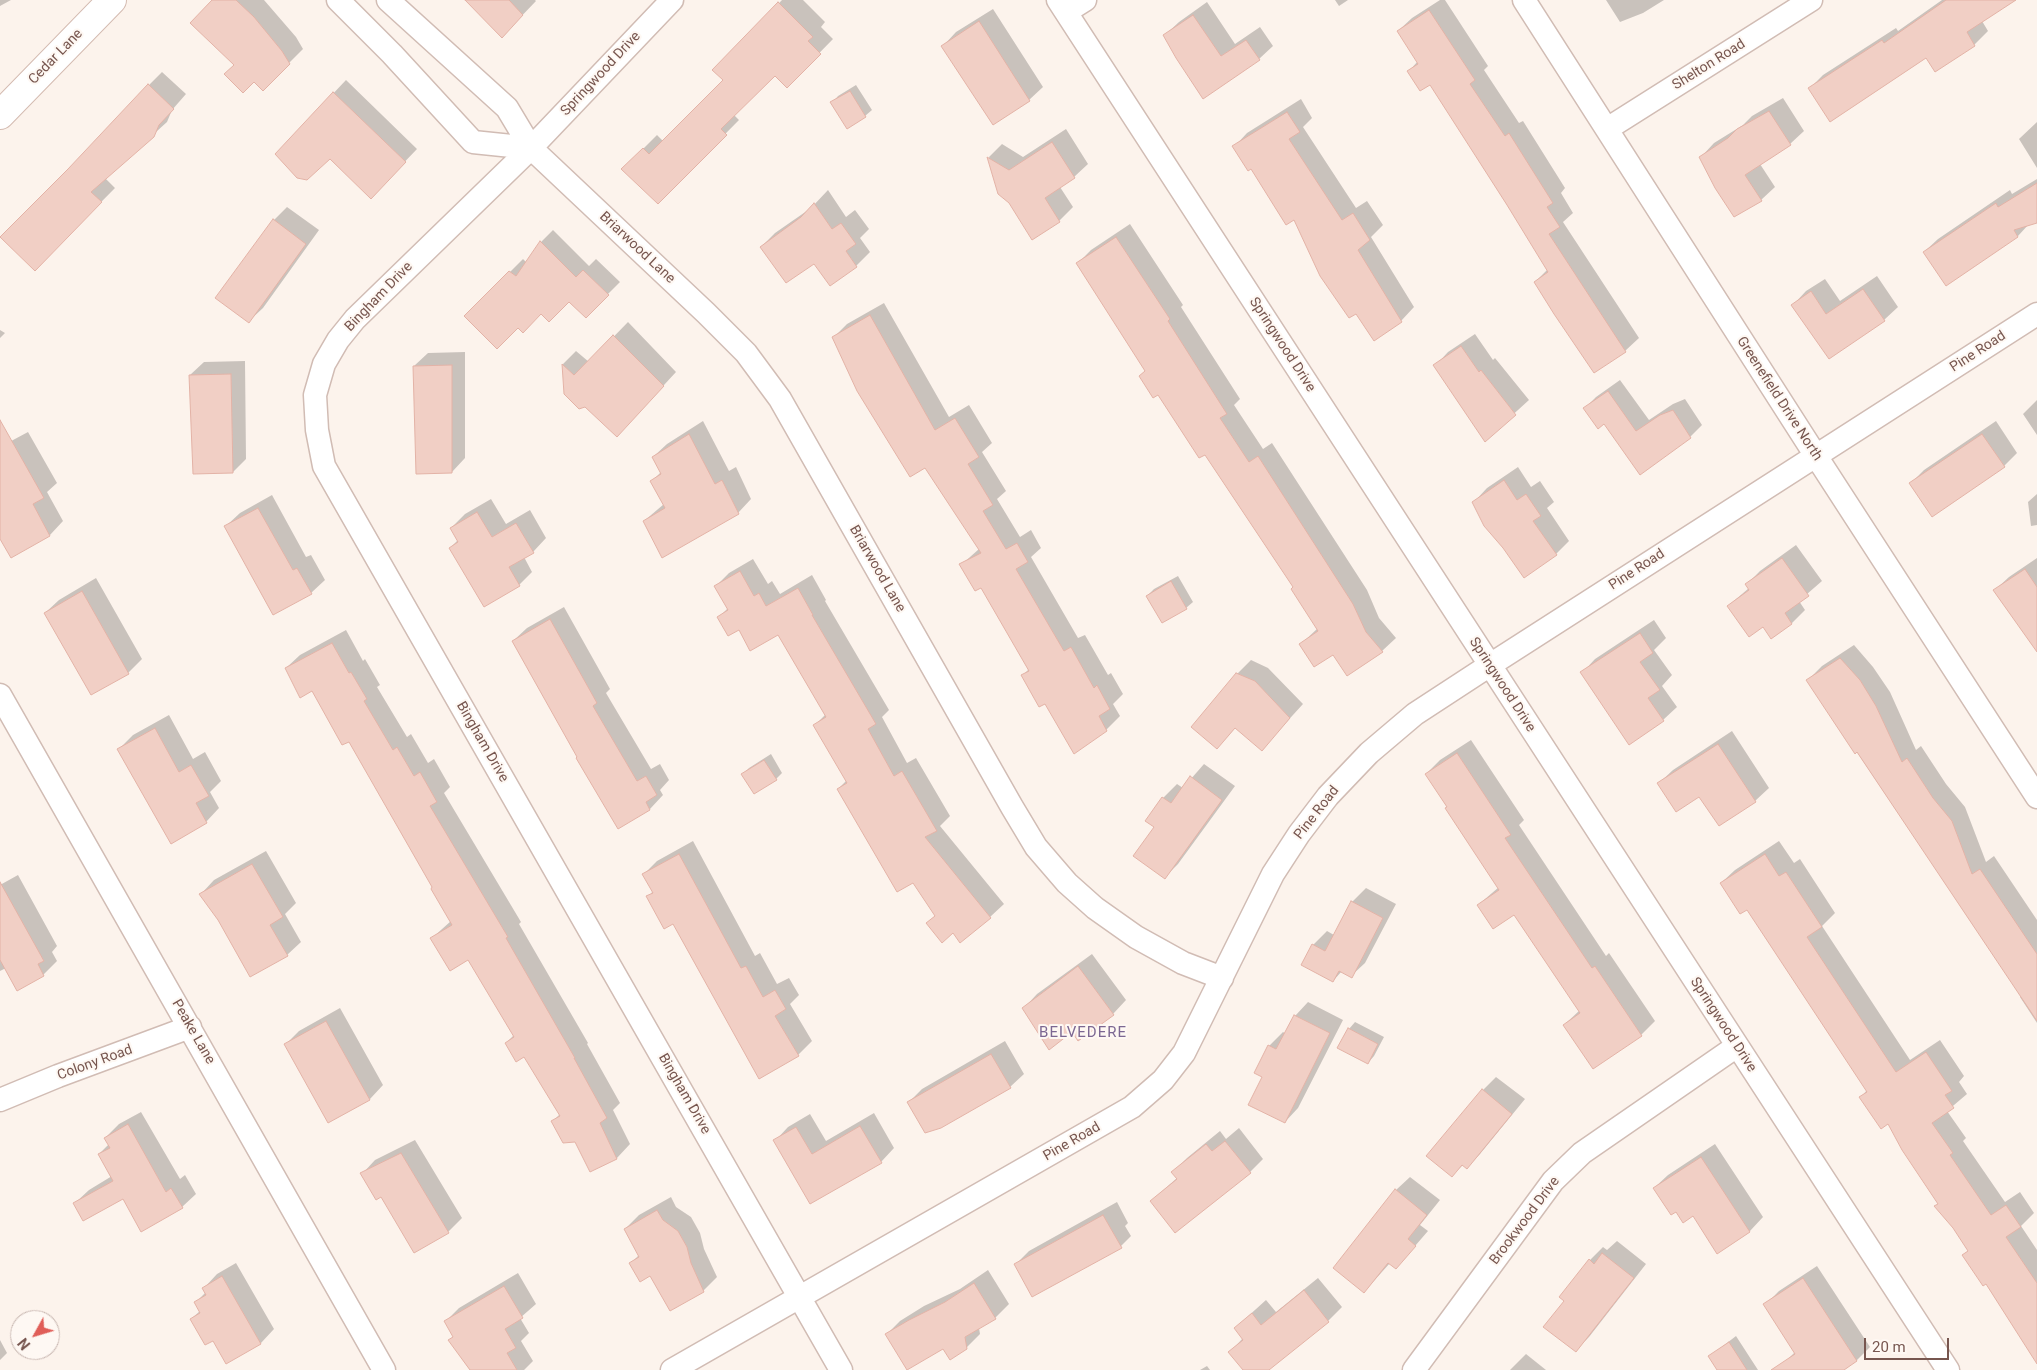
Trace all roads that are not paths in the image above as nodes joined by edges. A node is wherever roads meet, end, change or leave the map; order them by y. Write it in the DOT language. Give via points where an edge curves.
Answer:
graph roads {
  1 [pos="112,0"];
  2 [pos="338,0"];
  3 [pos="388,0"];
  4 [pos="672,0"];
  5 [pos="1085,0"];
  6 [pos="1524,0"];
  7 [pos="1811,0"];
  8 [pos="1062,6"];
  9 [pos="0,115"];
  10 [pos="1607,129"];
  11 [pos="531,148"];
  12 [pos="2037,314"];
  13 [pos="1816,456"];
  14 [pos="1490,665"];
  15 [pos="0,695"];
  16 [pos="2034,784"];
  17 [pos="1222,978"];
  18 [pos="190,1028"];
  19 [pos="1737,1046"];
  20 [pos="0,1100"];
  21 [pos="800,1297"];
  22 [pos="384,1370"];
  23 [pos="672,1370"];
  24 [pos="842,1370"];
  25 [pos="1414,1370"];
  26 [pos="1948,1370"];
  1 -- 9 [label="main road, Cedar Lane"];
  2 -- 11 [label="street" via="473,142"];
  3 -- 11 [label="street, Briarwood Lane" via="506,108"];
  4 -- 11 [label="street, Springwood Drive"];
  5 -- 8 [label="street"];
  6 -- 10 [label="street, Greenefield Drive North"];
  7 -- 10 [label="street, Shelton Road"];
  8 -- 14 [label="street, Springwood Drive"];
  10 -- 13 [label="street, Greenefield Drive North"];
  11 -- 17 [label="street, Briarwood Lane" via="746,353 780,399 1036,847 1067,883 1136,938 1182,963"];
  11 -- 21 [label="street, Bingham Drive" via="355,319 338,340 324,364 315,395 324,466"];
  12 -- 13 [label="street, Pine Road"];
  13 -- 14 [label="street, Pine Road"];
  13 -- 16 [label="street, Greenefield Drive North"];
  14 -- 17 [label="street, Pine Road" via="1415,714 1369,752 1328,796 1273,874"];
  14 -- 19 [label="street, Springwood Drive"];
  15 -- 18 [label="street, Peake Lane"];
  17 -- 21 [label="street, Pine Road" via="1184,1053 1163,1080 1132,1107"];
  18 -- 20 [label="street, Colony Road"];
  18 -- 22 [label="street, Peake Lane"];
  19 -- 25 [label="street, Brookwood Drive" via="1582,1154 1553,1181"];
  19 -- 26 [label="street, Springwood Drive"];
  21 -- 23 [label="street, Pine Road"];
  21 -- 24 [label="street, Bingham Drive"];
}
